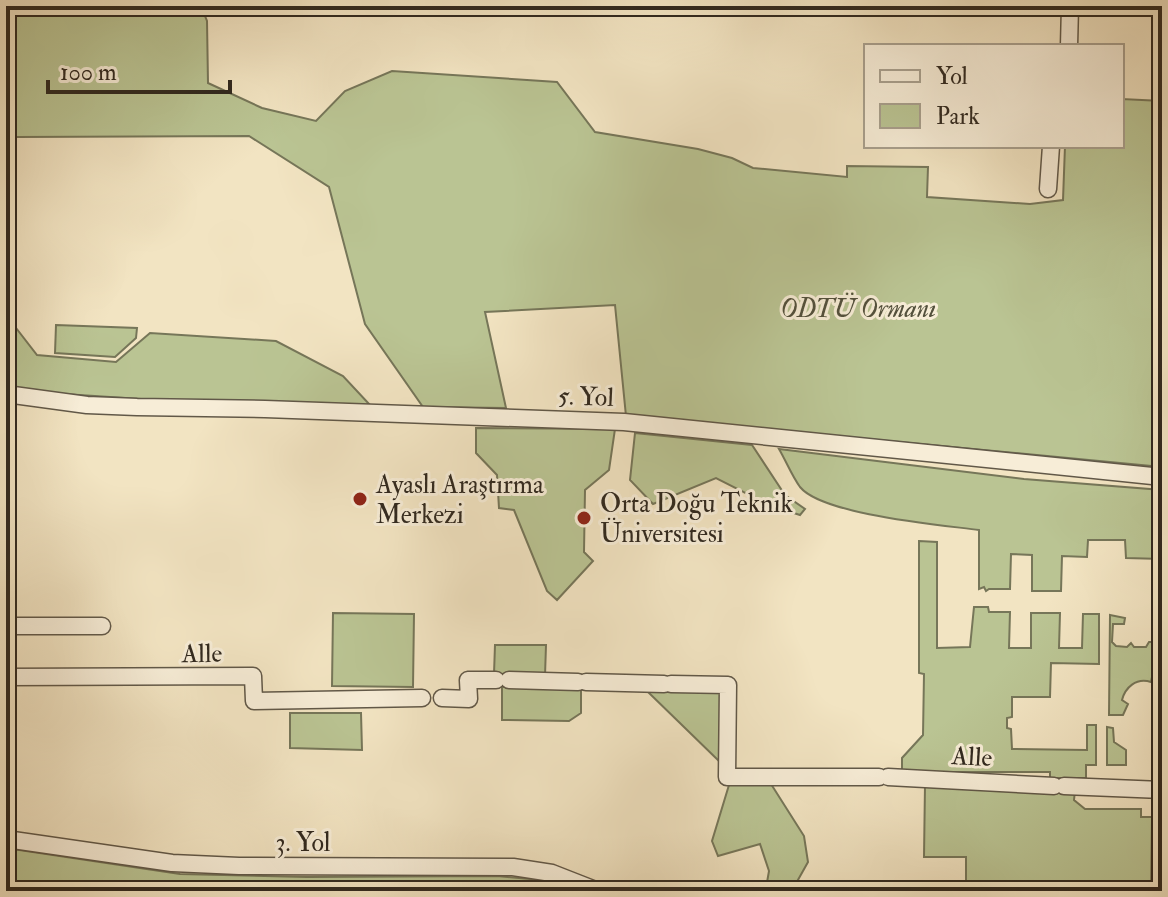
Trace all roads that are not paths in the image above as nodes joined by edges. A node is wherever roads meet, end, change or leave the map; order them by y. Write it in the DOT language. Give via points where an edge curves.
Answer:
graph roads {
  1 [pos="1070,6"];
  2 [pos="1069,44"];
  3 [pos="1051,148"];
  4 [pos="1048,189"];
  5 [pos="6,394"];
  6 [pos="1162,477"];
  7 [pos="6,626"];
  8 [pos="102,626"];
  9 [pos="6,677"];
  10 [pos="422,698"];
  11 [pos="442,698"];
  12 [pos="1162,790"];
  13 [pos="6,839"];
  14 [pos="598,891"];
  1 -- 2 [label="street"];
  3 -- 4 [label="street"];
  5 -- 6 [label="street, 5. Yol" via="87,405 638,423"];
  7 -- 8 [label="street"];
  9 -- 10 [label="street, Alle" via="253,676 254,701"];
  11 -- 12 [label="street, Alle" via="469,699 468,680 728,685 727,777 884,777"];
  13 -- 14 [label="street, 3. Yol" via="172,863 513,867 552,873"];
}
